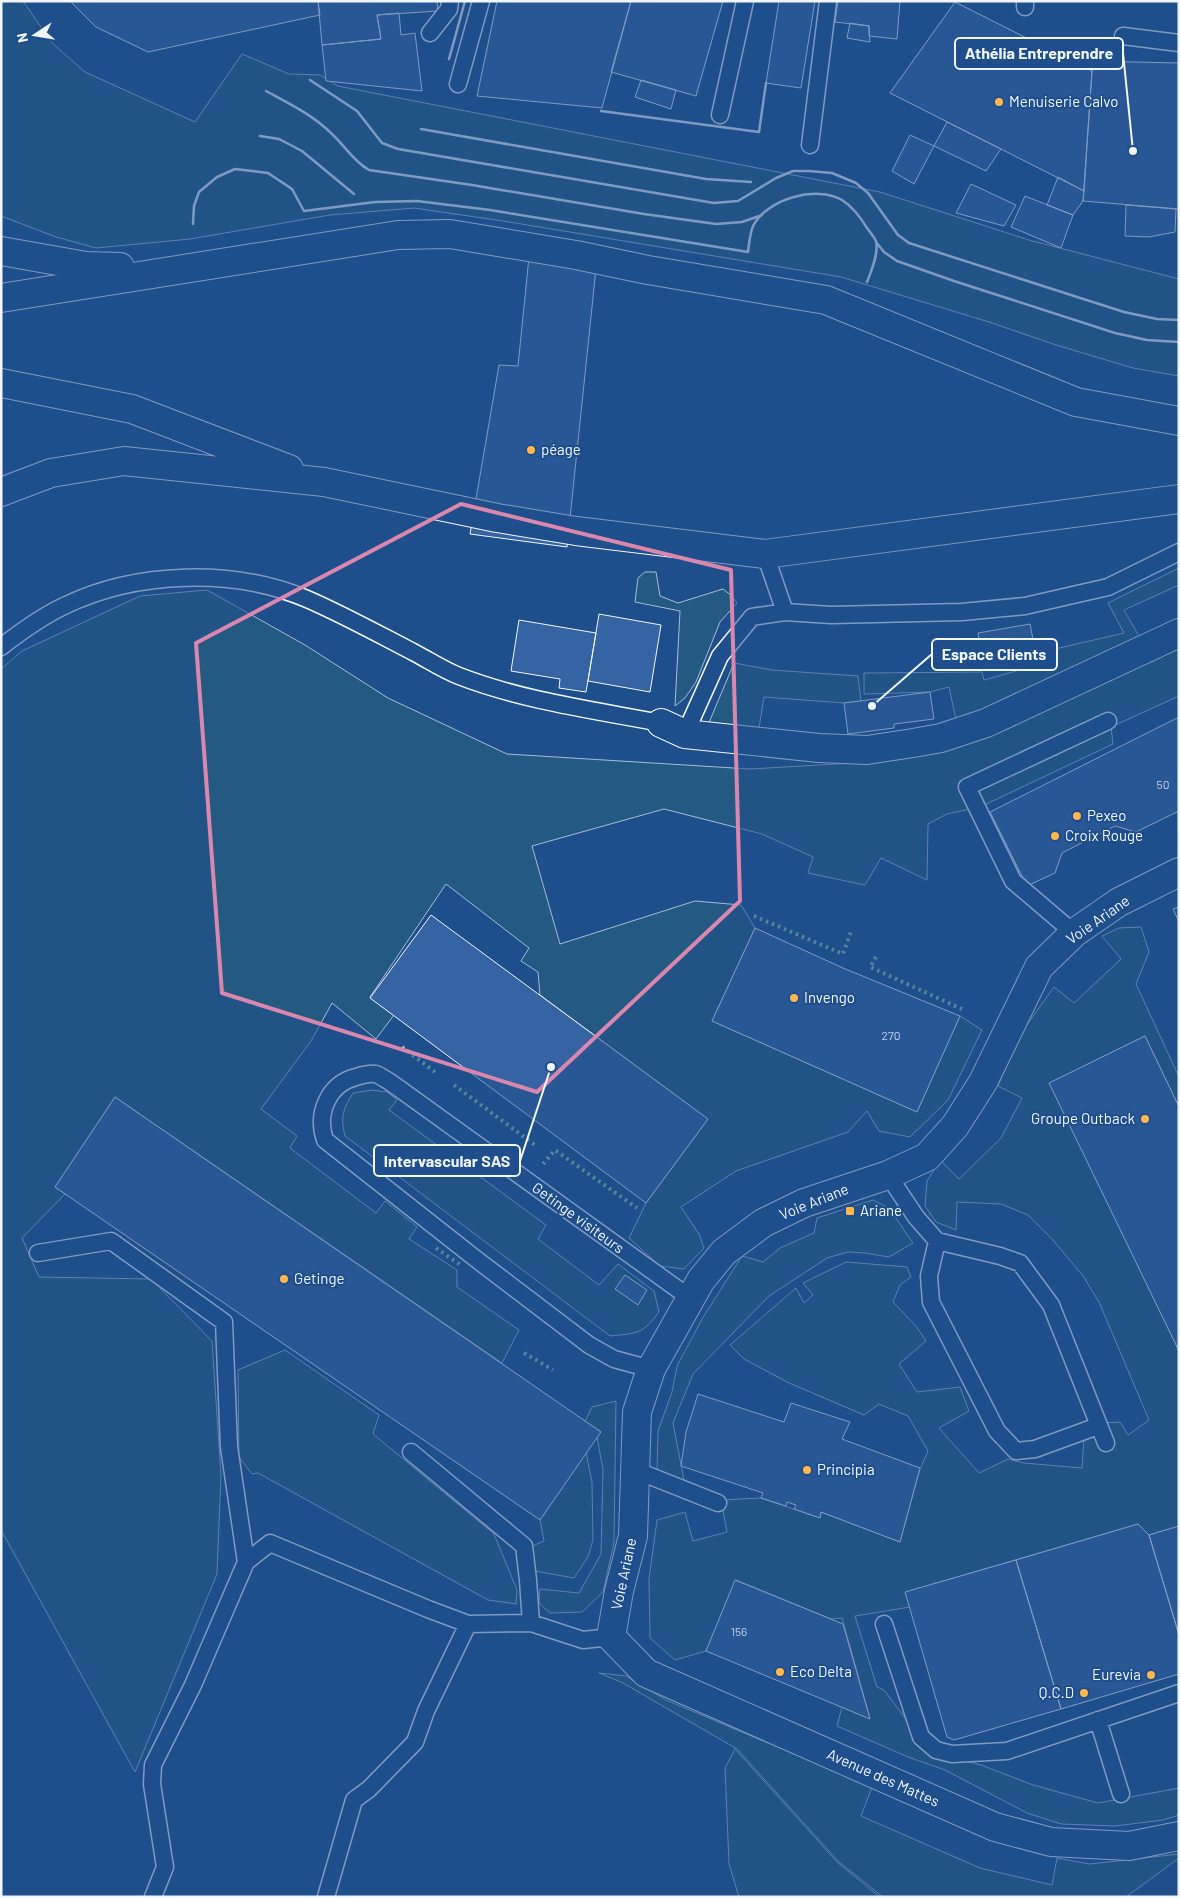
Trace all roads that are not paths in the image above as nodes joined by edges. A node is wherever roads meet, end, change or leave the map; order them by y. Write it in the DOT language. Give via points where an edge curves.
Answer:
graph roads {
  1 [pos="450,1"];
  2 [pos="481,1"];
  3 [pos="745,1"];
  4 [pos="828,1"];
  5 [pos="430,33"];
  6 [pos="1123,36"];
  7 [pos="1179,44"];
  8 [pos="458,84"];
  9 [pos="720,115"];
  10 [pos="810,145"];
  11 [pos="1,251"];
  12 [pos="181,269"];
  13 [pos="1,298"];
  14 [pos="1,383"];
  15 [pos="1179,420"];
  16 [pos="324,482"];
  17 [pos="1,492"];
  18 [pos="1179,499"];
  19 [pos="1179,552"];
  20 [pos="766,554"];
  21 [pos="785,612"];
  22 [pos="1179,633"];
  23 [pos="1,647"];
  24 [pos="1108,721"];
  25 [pos="661,723"];
  26 [pos="685,734"];
  27 [pos="1179,872"];
  28 [pos="1074,933"];
  29 [pos="888,1175"];
  30 [pos="937,1242"];
  31 [pos="38,1253"];
  32 [pos="690,1298"];
  33 [pos="651,1369"];
  34 [pos="1098,1426"];
  35 [pos="1106,1443"];
  36 [pos="411,1452"];
  37 [pos="635,1470"];
  38 [pos="718,1503"];
  39 [pos="246,1562"];
  40 [pos="531,1623"];
  41 [pos="468,1624"];
  42 [pos="884,1624"];
  43 [pos="611,1637"];
  44 [pos="1178,1697"];
  45 [pos="1098,1720"];
  46 [pos="1121,1794"];
  47 [pos="1179,1836"];
  48 [pos="153,1897"];
  49 [pos="326,1897"];
  1 -- 5 [label="lane" via="449,9"];
  2 -- 8 [label="lane"];
  3 -- 9 [label="lane"];
  4 -- 10 [label="lane"];
  6 -- 7 [label="lane"];
  11 -- 12 [label="main road" via="86,266"];
  12 -- 13 [label="main road"];
  12 -- 15 [label="main road" via="398,235 450,234 826,300 1076,402"];
  14 -- 16 [label="main road" via="132,409"];
  16 -- 17 [label="main road" via="124,461 51,473"];
  16 -- 20 [label="main road" via="498,518"];
  18 -- 20 [label="main road"];
  19 -- 21 [label="lane" via="1108,587 1025,606 962,612"];
  20 -- 21 [label="lane"];
  21 -- 26 [label="lane" via="752,618 720,656"];
  22 -- 26 [label="main road" via="986,723 942,738 867,750"];
  23 -- 25 [label="lane" via="64,606 105,591 151,581 203,577 254,583 306,599 458,676 534,700"];
  24 -- 28 [label="lane" via="967,786 1013,881"];
  25 -- 26 [label="main road"];
  27 -- 28 [label="main road, Voie Ariane" via="1119,902"];
  28 -- 29 [label="main road, Voie Ariane" via="1039,967 983,1082 955,1126 927,1157"];
  29 -- 30 [label="lane"];
  29 -- 32 [label="main road, Voie Ariane" via="804,1203 763,1223 724,1252"];
  30 -- 34 [label="lane" via="1020,1262 1051,1305"];
  30 -- 34 [label="lane" via="930,1276 931,1302 996,1431 1016,1450 1035,1449"];
  31 -- 39 [label="lane" via="111,1241 224,1322 229,1447"];
  32 -- 33 [label="main road, Voie Ariane"];
  32 -- 33 [label="lane, Getinge visiteurs" via="376,1074 351,1078 338,1086 323,1107 325,1140 589,1344 614,1359"];
  33 -- 37 [label="main road, Voie Ariane" via="636,1412"];
  34 -- 35 [label="lane"];
  36 -- 40 [label="lane" via="524,1546"];
  37 -- 38 [label="lane"];
  37 -- 43 [label="main road, Voie Ariane" via="633,1536"];
  39 -- 41 [label="lane" via="270,1543"];
  39 -- 48 [label="lane" via="193,1685 153,1765 152,1784 165,1867"];
  40 -- 41 [label="lane"];
  40 -- 43 [label="lane" via="583,1640"];
  41 -- 49 [label="lane" via="426,1711 415,1742 354,1800"];
  42 -- 45 [label="lane" via="921,1737 936,1750 952,1754 1007,1751"];
  43 -- 47 [label="main road, Avenue des Mattes" via="646,1673 995,1827 1051,1842 1129,1846"];
  44 -- 45 [label="lane"];
  45 -- 46 [label="lane"];
}
